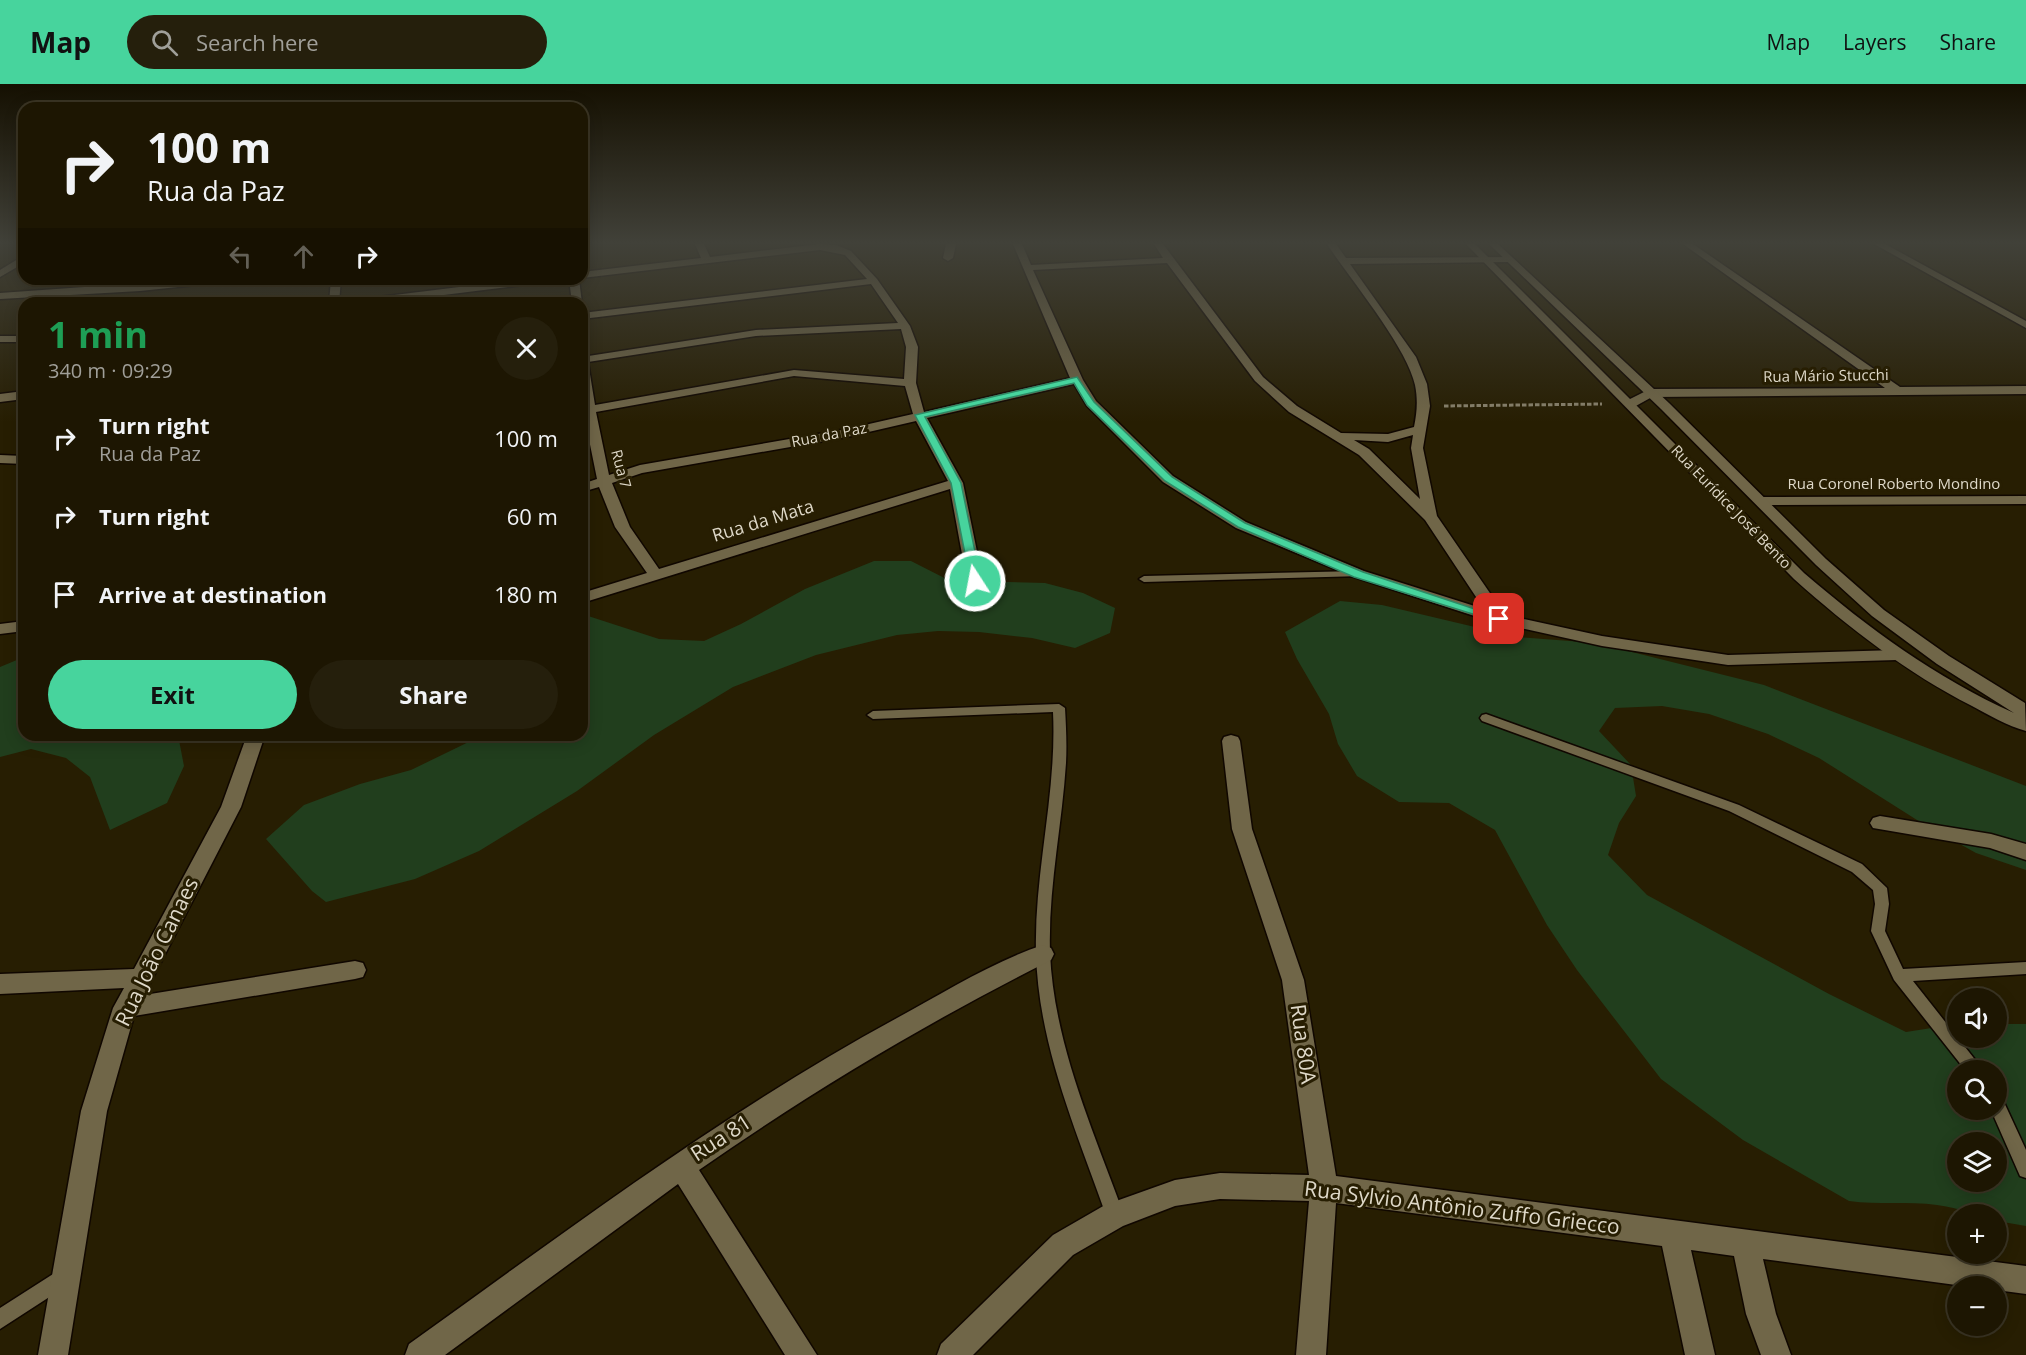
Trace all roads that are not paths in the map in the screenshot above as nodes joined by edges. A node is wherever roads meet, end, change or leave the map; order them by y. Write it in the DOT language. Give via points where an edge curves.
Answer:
graph roads {
  1 [pos="688,303"];
  2 [pos="889,303"];
  3 [pos="1043,303"];
  4 [pos="1202,303"];
  5 [pos="1373,303"];
  6 [pos="1528,303"];
  7 [pos="1556,303"];
  8 [pos="1773,303"];
  9 [pos="1986,303"];
  10 [pos="588,315"];
  11 [pos="2026,325"];
  12 [pos="905,326"];
  13 [pos="0,339"];
  14 [pos="18,339"];
  15 [pos="588,360"];
  16 [pos="1077,380"];
  17 [pos="910,383"];
  18 [pos="1896,390"];
  19 [pos="2026,390"];
  20 [pos="1650,393"];
  21 [pos="18,396"];
  22 [pos="0,398"];
  23 [pos="588,403"];
  24 [pos="1630,404"];
  25 [pos="589,410"];
  26 [pos="919,415"];
  27 [pos="1420,429"];
  28 [pos="1340,436"];
  29 [pos="0,459"];
  30 [pos="18,460"];
  31 [pos="605,479"];
  32 [pos="956,483"];
  33 [pos="588,486"];
  34 [pos="2026,500"];
  35 [pos="1763,501"];
  36 [pos="1430,517"];
  37 [pos="655,574"];
  38 [pos="1359,574"];
  39 [pos="1144,579"];
  40 [pos="975,581"];
  41 [pos="588,596"];
  42 [pos="1499,619"];
  43 [pos="18,627"];
  44 [pos="0,629"];
  45 [pos="1897,655"];
  46 [pos="873,715"];
  47 [pos="2026,716"];
  48 [pos="1486,718"];
  49 [pos="2026,725"];
  50 [pos="254,741"];
  51 [pos="1231,741"];
  52 [pos="1880,823"];
  53 [pos="2026,852"];
  54 [pos="1043,954"];
  55 [pos="2026,968"];
  56 [pos="355,970"];
  57 [pos="1899,976"];
  58 [pos="141,978"];
  59 [pos="0,984"];
  60 [pos="125,1008"];
  61 [pos="1967,1060"];
  62 [pos="2004,1120"];
  63 [pos="681,1165"];
  64 [pos="2026,1170"];
  65 [pos="1324,1188"];
  66 [pos="1115,1215"];
  67 [pos="1674,1235"];
  68 [pos="1746,1244"];
  69 [pos="66,1275"];
  70 [pos="2026,1280"];
  71 [pos="0,1319"];
  72 [pos="53,1355"];
  73 [pos="420,1355"];
  74 [pos="802,1355"];
  75 [pos="952,1355"];
  76 [pos="1311,1355"];
  77 [pos="1700,1355"];
  78 [pos="1776,1355"];
  1 -- 10 [label="street"];
  2 -- 12 [label="street"];
  3 -- 16 [label="street"];
  4 -- 28 [label="street" via="1259,379 1293,409"];
  5 -- 27 [label="street" via="1410,357 1421,384 1425,406"];
  6 -- 24 [label="street, Rua Eurídice José Bento"];
  7 -- 20 [label="street, Rua Eurídice José Bento"];
  8 -- 18 [label="street"];
  9 -- 11 [label="street"];
  12 -- 15 [label="street" via="756,333"];
  12 -- 17 [label="street" via="912,347"];
  13 -- 14 [label="street"];
  16 -- 26 [label="street, Rua da Paz"];
  16 -- 38 [label="street" via="1091,403 1168,479 1241,525"];
  17 -- 25 [label="street" via="794,373"];
  17 -- 26 [label="street"];
  18 -- 19 [label="street, Rua Mário Stucchi"];
  18 -- 20 [label="street, Rua Mário Stucchi"];
  20 -- 24 [label="street, Rua Mário Stucchi"];
  20 -- 35 [label="street, Rua Eurídice José Bento"];
  21 -- 22 [label="street"];
  23 -- 25 [label="street, Rua 7"];
  24 -- 45 [label="street, Rua Eurídice José Bento" via="1799,576 1846,618"];
  25 -- 31 [label="street, Rua 7"];
  26 -- 31 [label="street, Rua da Paz" via="847,433"];
  26 -- 32 [label="street"];
  27 -- 28 [label="street" via="1388,438"];
  27 -- 36 [label="street" via="1417,448"];
  28 -- 36 [label="street" via="1382,467"];
  29 -- 30 [label="street"];
  31 -- 33 [label="street, Rua da Paz"];
  31 -- 37 [label="street, Rua 7" via="619,520"];
  32 -- 37 [label="street, Rua da Mata"];
  32 -- 40 [label="street"];
  34 -- 35 [label="street, Rua Coronel Roberto Mondino"];
  35 -- 47 [label="street, Rua Eurídice José Bento" via="1821,562 1878,613 1943,660 2019,707"];
  36 -- 42 [label="street"];
  37 -- 41 [label="street, Rua da Mata"];
  38 -- 39 [label="lane"];
  38 -- 42 [label="street"];
  42 -- 45 [label="street" via="1602,641 1728,660"];
  43 -- 44 [label="street"];
  45 -- 49 [label="street, Rua Eurídice José Bento" via="1993,712"];
  46 -- 54 [label="lane" via="1059,708 1060,760"];
  48 -- 57 [label="lane" via="1734,808 1857,867 1880,888 1878,931"];
  50 -- 58 [label="street, Rua João Canaes" via="231,807"];
  51 -- 65 [label="street, Rua 80A" via="1242,829 1293,980"];
  52 -- 53 [label="street" via="1991,841"];
  54 -- 63 [label="street, Rua 81" via="973,986 851,1053"];
  54 -- 66 [label="lane" via="1052,1022 1074,1100"];
  55 -- 57 [label="lane"];
  56 -- 60 [label="street"];
  57 -- 61 [label="lane"];
  58 -- 59 [label="street"];
  58 -- 60 [label="street, Rua João Canaes"];
  60 -- 69 [label="street, Rua João Canaes" via="94,1111"];
  62 -- 64 [label="lane"];
  63 -- 73 [label="street, Rua 81"];
  63 -- 74 [label="street"];
  65 -- 66 [label="street, Rua Sylvio Antônio Zuffo Griecco" via="1220,1186 1175,1193"];
  65 -- 67 [label="street, Rua Sylvio Antônio Zuffo Griecco"];
  65 -- 76 [label="street, Rua 80A"];
  66 -- 75 [label="street, Rua Sylvio Antônio Zuffo Griecco" via="1063,1245"];
  67 -- 68 [label="street, Rua Sylvio Antônio Zuffo Griecco"];
  67 -- 77 [label="street"];
  68 -- 70 [label="street, Rua Sylvio Antônio Zuffo Griecco"];
  68 -- 78 [label="street" via="1761,1314"];
  69 -- 71 [label="lane"];
  69 -- 72 [label="street, Rua João Canaes"];
}
